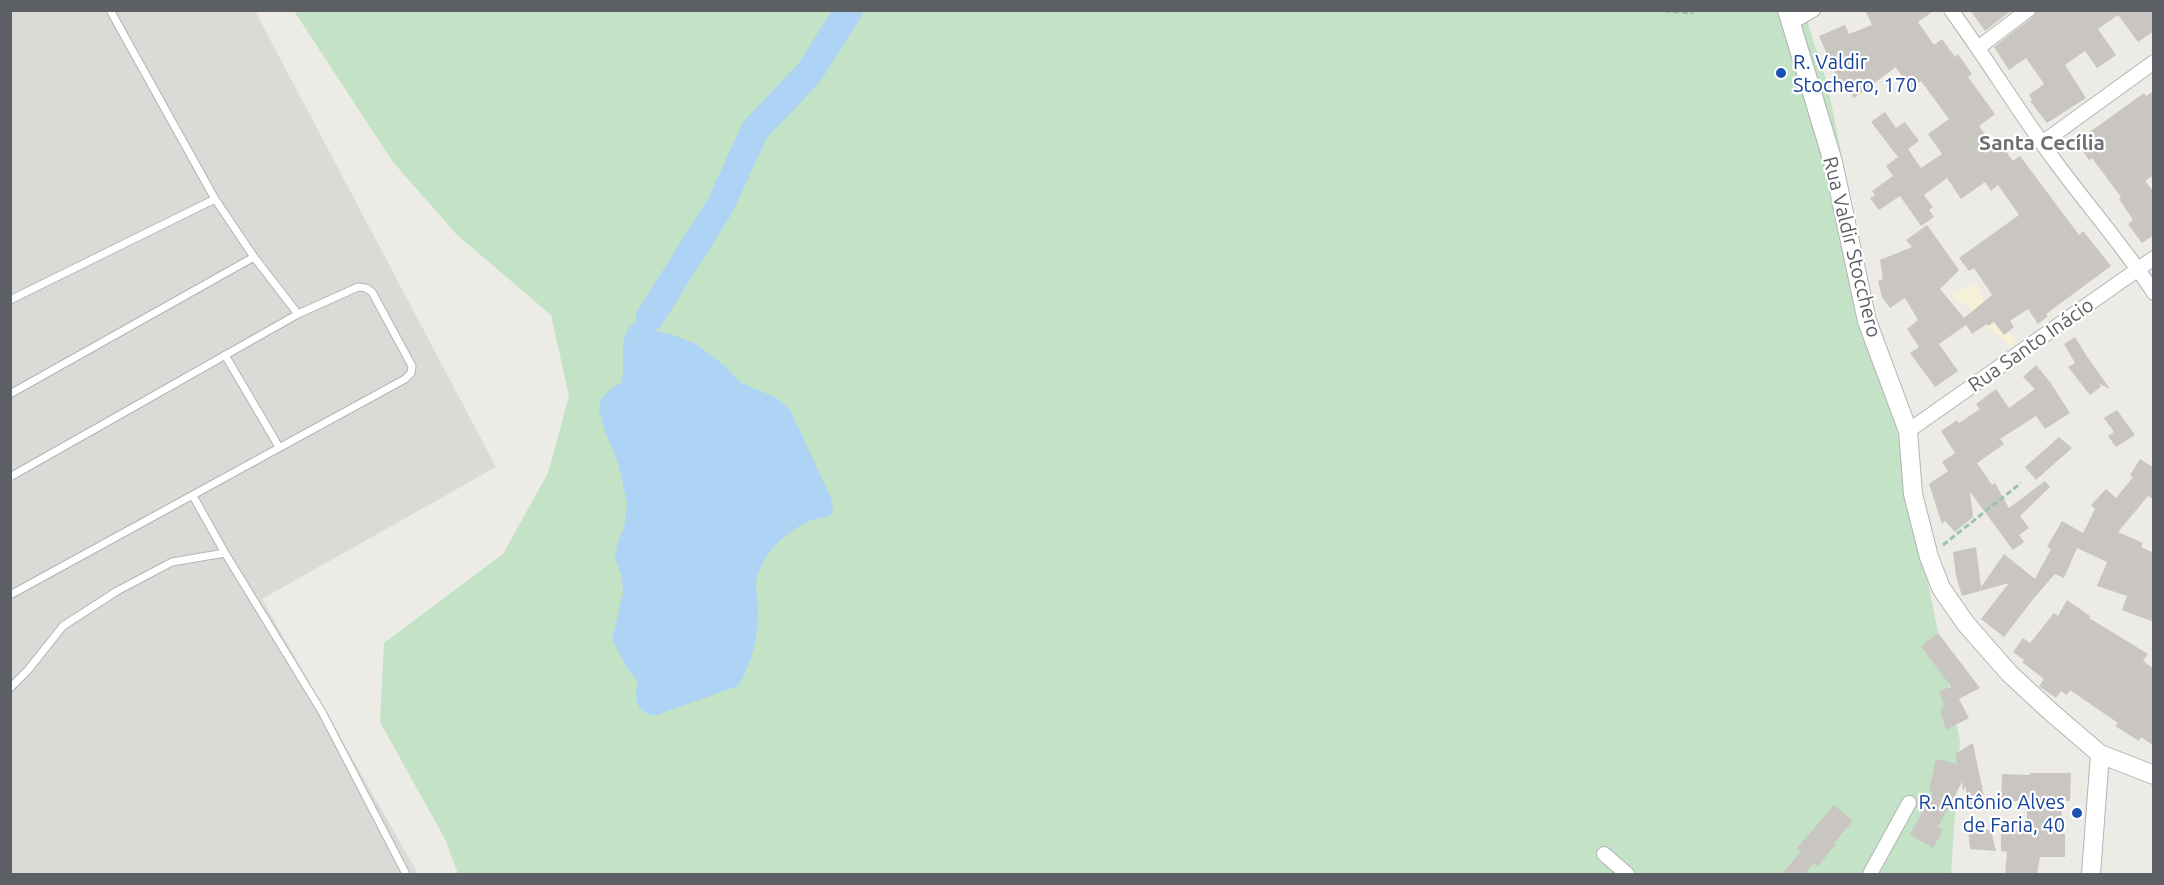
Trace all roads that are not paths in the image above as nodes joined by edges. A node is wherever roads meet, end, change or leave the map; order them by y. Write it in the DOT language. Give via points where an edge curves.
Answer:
graph roads {
  1 [pos="110,10"];
  2 [pos="1813,10"];
  3 [pos="1951,10"];
  4 [pos="2028,10"];
  5 [pos="1788,17"];
  6 [pos="1978,48"];
  7 [pos="2154,62"];
  8 [pos="2042,143"];
  9 [pos="215,198"];
  10 [pos="254,257"];
  11 [pos="2154,258"];
  12 [pos="2139,270"];
  13 [pos="2154,293"];
  14 [pos="10,300"];
  15 [pos="298,314"];
  16 [pos="225,355"];
  17 [pos="10,394"];
  18 [pos="1908,431"];
  19 [pos="279,447"];
  20 [pos="10,477"];
  21 [pos="193,496"];
  22 [pos="225,553"];
  23 [pos="10,595"];
  24 [pos="10,688"];
  25 [pos="2100,754"];
  26 [pos="2154,775"];
  27 [pos="1909,803"];
  28 [pos="1605,854"];
  29 [pos="406,874"];
  30 [pos="1627,874"];
  31 [pos="1869,874"];
  32 [pos="2091,874"];
  1 -- 9 [label="lane"];
  2 -- 5 [label="street"];
  3 -- 6 [label="street"];
  4 -- 6 [label="street"];
  5 -- 18 [label="main road, Rua Valdir Stocchero" via="1833,162 1867,321"];
  6 -- 8 [label="street"];
  7 -- 8 [label="street"];
  8 -- 12 [label="street"];
  9 -- 10 [label="lane"];
  9 -- 14 [label="lane"];
  10 -- 15 [label="lane"];
  10 -- 17 [label="lane"];
  11 -- 12 [label="street, Rua Santo Inácio"];
  12 -- 13 [label="street"];
  12 -- 18 [label="street, Rua Santo Inácio"];
  15 -- 16 [label="lane"];
  15 -- 19 [label="lane" via="358,287 366,288 372,292 412,366 405,379"];
  16 -- 19 [label="lane"];
  16 -- 20 [label="lane"];
  18 -- 25 [label="main road, Rua Valdir Stocchero" via="1913,494 1941,588 2009,673"];
  19 -- 21 [label="lane"];
  21 -- 22 [label="lane"];
  21 -- 23 [label="lane"];
  22 -- 24 [label="lane" via="172,562 117,591 63,626"];
  22 -- 29 [label="lane" via="322,712"];
  25 -- 26 [label="main road, Rua Valdir Stocchero"];
  25 -- 32 [label="main road"];
  27 -- 31 [label="street"];
  28 -- 30 [label="street"];
}
